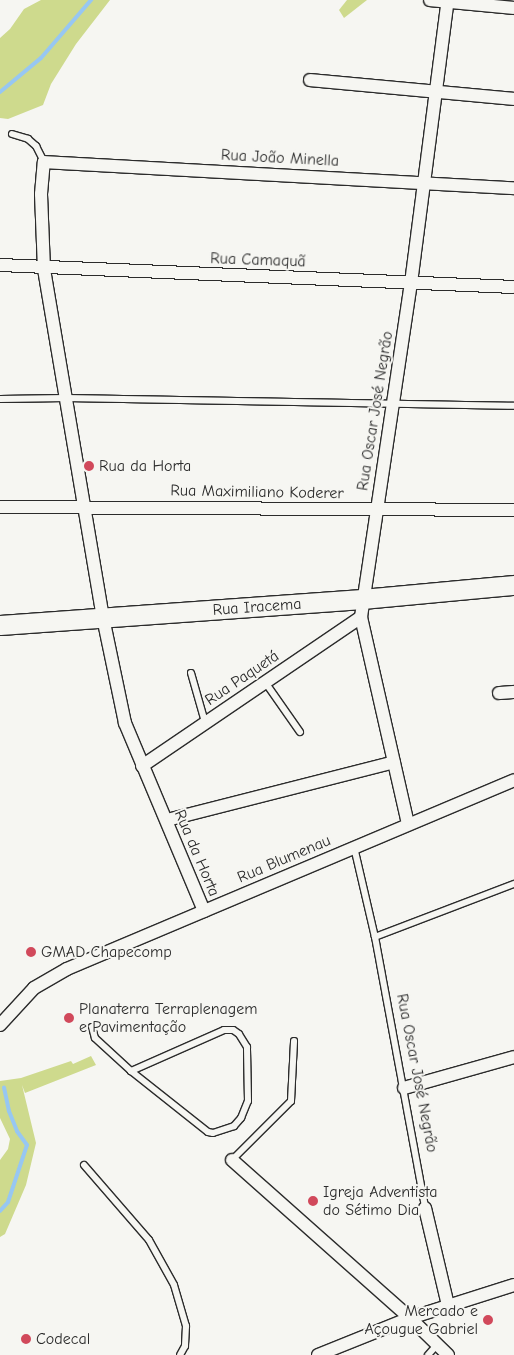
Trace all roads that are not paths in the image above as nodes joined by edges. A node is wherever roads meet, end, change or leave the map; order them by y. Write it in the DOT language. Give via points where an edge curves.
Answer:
graph roads {
  1 [pos="430,0"];
  2 [pos="448,1"];
  3 [pos="514,8"];
  4 [pos="310,80"];
  5 [pos="437,91"];
  6 [pos="514,99"];
  7 [pos="12,134"];
  8 [pos="44,162"];
  9 [pos="425,182"];
  10 [pos="514,188"];
  11 [pos="0,265"];
  12 [pos="44,268"];
  13 [pos="411,283"];
  14 [pos="514,287"];
  15 [pos="66,398"];
  16 [pos="0,399"];
  17 [pos="394,405"];
  18 [pos="514,406"];
  19 [pos="85,506"];
  20 [pos="0,507"];
  21 [pos="377,510"];
  22 [pos="514,510"];
  23 [pos="514,585"];
  24 [pos="362,608"];
  25 [pos="102,618"];
  26 [pos="0,625"];
  27 [pos="191,673"];
  28 [pos="265,682"];
  29 [pos="514,692"];
  30 [pos="499,693"];
  31 [pos="205,722"];
  32 [pos="300,732"];
  33 [pos="394,762"];
  34 [pos="142,766"];
  35 [pos="514,780"];
  36 [pos="166,820"];
  37 [pos="408,824"];
  38 [pos="354,847"];
  39 [pos="514,884"];
  40 [pos="204,911"];
  41 [pos="374,937"];
  42 [pos="0,1025"];
  43 [pos="92,1028"];
  44 [pos="294,1041"];
  45 [pos="514,1057"];
  46 [pos="131,1071"];
  47 [pos="404,1088"];
  48 [pos="232,1160"];
  49 [pos="84,1166"];
  50 [pos="426,1208"];
  51 [pos="514,1285"];
  52 [pos="448,1305"];
  53 [pos="410,1318"];
  54 [pos="437,1345"];
  55 [pos="180,1355"];
  56 [pos="318,1355"];
  57 [pos="428,1355"];
  58 [pos="448,1355"];
  1 -- 2 [label="street"];
  2 -- 3 [label="street"];
  2 -- 5 [label="street, Rua Oscar José Negrão"];
  4 -- 5 [label="street"];
  5 -- 6 [label="street"];
  5 -- 9 [label="street, Rua Oscar José Negrão"];
  7 -- 8 [label="lane" via="28,139 36,146"];
  8 -- 9 [label="street, Rua João Minella"];
  8 -- 12 [label="street, Rua da Horta" via="41,194"];
  9 -- 10 [label="street, Rua João Minella"];
  9 -- 13 [label="street, Rua Oscar José Negrão"];
  11 -- 12 [label="street, Rua Camaquã"];
  12 -- 13 [label="street, Rua Camaquã"];
  12 -- 15 [label="street, Rua da Horta"];
  13 -- 14 [label="street, Rua Camaquã"];
  13 -- 17 [label="street, Rua Oscar José Negrão"];
  15 -- 16 [label="lane"];
  15 -- 17 [label="lane"];
  15 -- 19 [label="street, Rua da Horta"];
  17 -- 18 [label="lane"];
  17 -- 21 [label="street, Rua Oscar José Negrão"];
  19 -- 20 [label="street, Rua Maximiliano Koderer"];
  19 -- 21 [label="street, Rua Maximiliano Koderer"];
  19 -- 25 [label="street, Rua da Horta"];
  21 -- 22 [label="street, Rua Maximiliano Koderer"];
  21 -- 24 [label="street, Rua Oscar José Negrão"];
  23 -- 24 [label="street, Rua Iracema"];
  24 -- 25 [label="street, Rua Iracema"];
  24 -- 28 [label="street, Rua Paquetá"];
  24 -- 33 [label="street, Rua Oscar José Negrão"];
  25 -- 26 [label="street, Rua Iracema"];
  25 -- 34 [label="street, Rua da Horta" via="125,723"];
  27 -- 31 [label="lane"];
  28 -- 31 [label="street, Rua Paquetá"];
  28 -- 32 [label="lane"];
  29 -- 30 [label="street"];
  31 -- 34 [label="street, Rua Paquetá"];
  33 -- 36 [label="street"];
  33 -- 37 [label="street, Rua Oscar José Negrão"];
  34 -- 36 [label="street, Rua da Horta"];
  35 -- 37 [label="street, Rua Blumenau"];
  36 -- 40 [label="street, Rua da Horta"];
  37 -- 38 [label="street, Rua Blumenau"];
  38 -- 40 [label="street, Rua Blumenau"];
  38 -- 41 [label="lane, Rua Oscar José Negrão"];
  39 -- 41 [label="lane"];
  40 -- 42 [label="street, Rua Blumenau" via="67,969 34,988"];
  41 -- 47 [label="lane, Rua Oscar José Negrão"];
  43 -- 46 [label="lane" via="95,1038"];
  44 -- 48 [label="lane" via="291,1101"];
  45 -- 47 [label="street"];
  46 -- 46 [label="lane" via="224,1030 233,1030 247,1047 248,1101 234,1126 208,1132"];
  47 -- 50 [label="lane, Rua Oscar José Negrão"];
  48 -- 53 [label="street"];
  49 -- 55 [label="lane" via="149,1240 174,1285 186,1326 185,1346"];
  50 -- 52 [label="street, Rua Oscar José Negrão"];
  51 -- 52 [label="street"];
  52 -- 53 [label="street"];
  53 -- 54 [label="street"];
  53 -- 56 [label="street"];
  54 -- 57 [label="lane"];
  54 -- 58 [label="street"];
}
